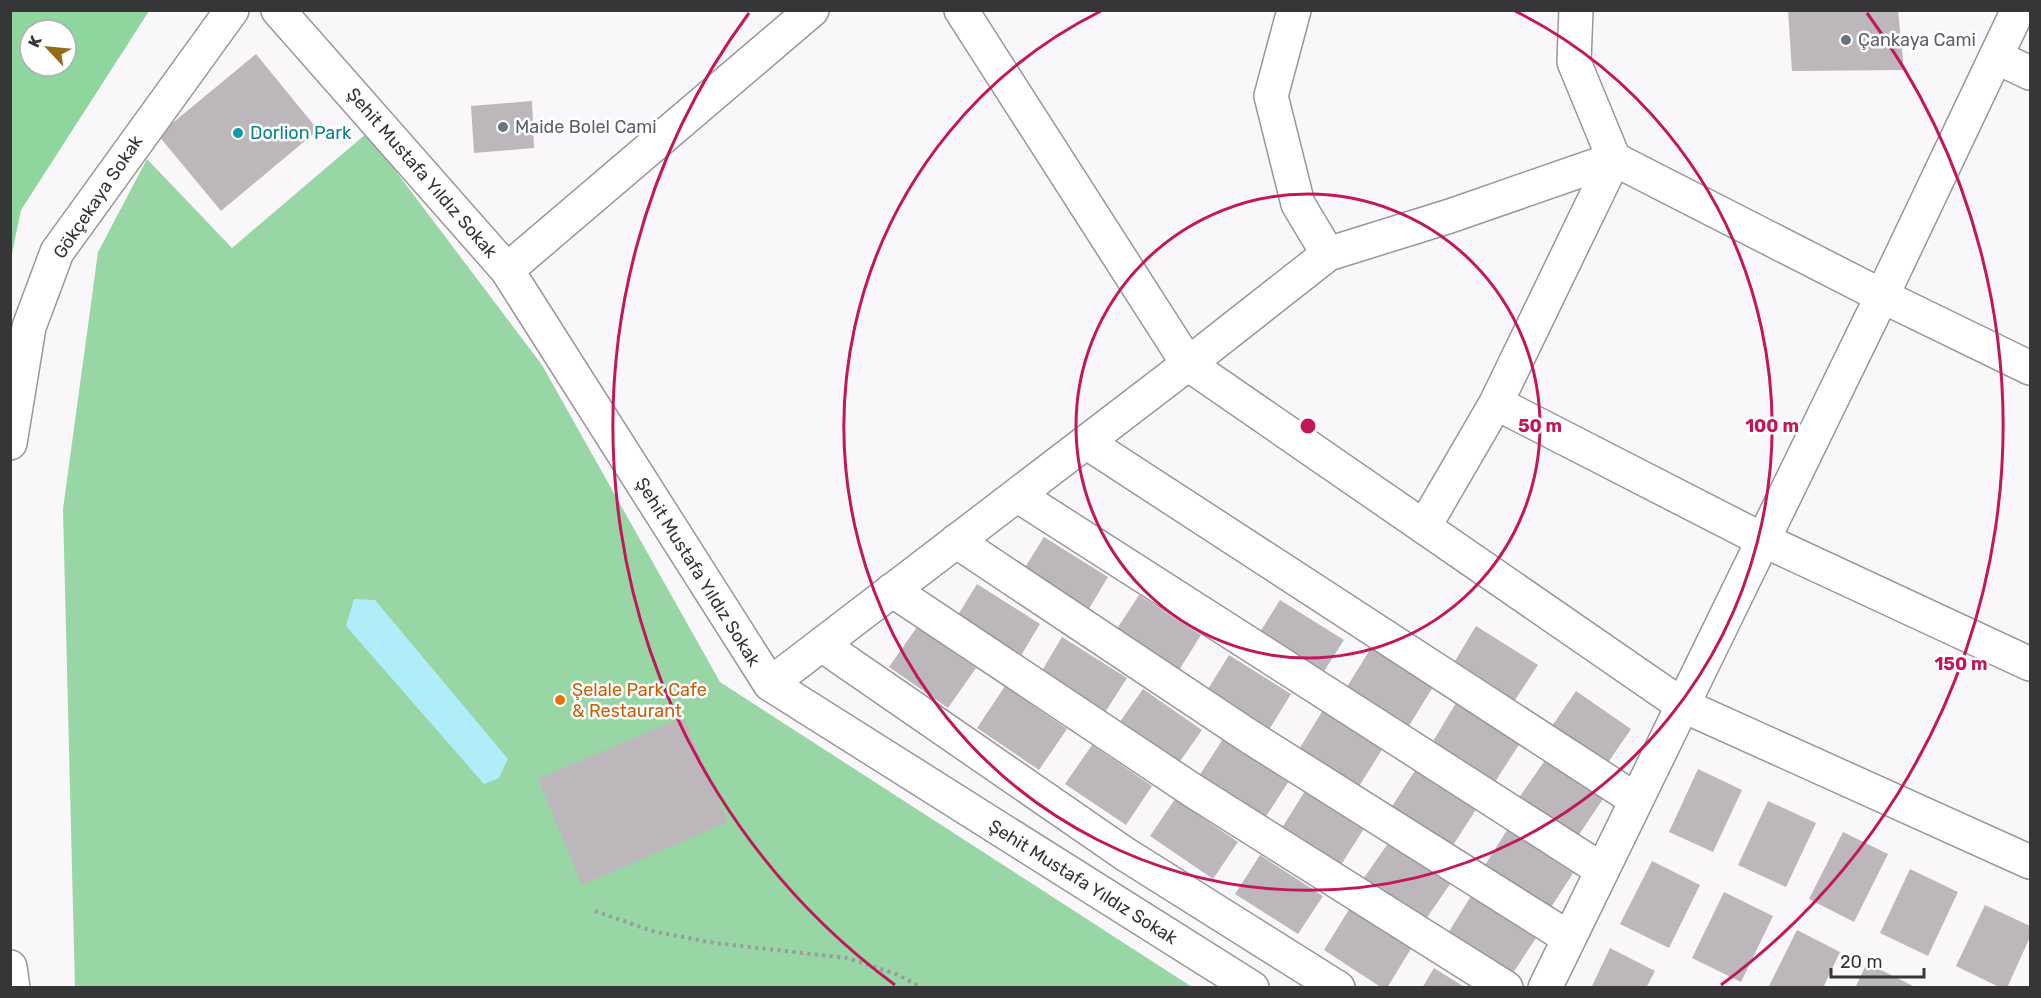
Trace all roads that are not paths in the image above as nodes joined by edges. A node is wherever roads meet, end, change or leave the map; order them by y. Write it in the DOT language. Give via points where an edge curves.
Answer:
graph roads {
  1 [pos="232,10"];
  2 [pos="278,10"];
  3 [pos="812,10"];
  4 [pos="962,10"];
  5 [pos="1294,10"];
  6 [pos="1576,10"];
  7 [pos="2018,10"];
  8 [pos="1996,57"];
  9 [pos="2031,73"];
  10 [pos="1614,159"];
  11 [pos="1328,254"];
  12 [pos="507,270"];
  13 [pos="1882,296"];
  14 [pos="1188,364"];
  15 [pos="2031,368"];
  16 [pos="1496,403"];
  17 [pos="1086,442"];
  18 [pos="10,443"];
  19 [pos="1017,495"];
  20 [pos="1424,527"];
  21 [pos="1762,540"];
  22 [pos="956,541"];
  23 [pos="892,590"];
  24 [pos="822,645"];
  25 [pos="2031,664"];
  26 [pos="770,684"];
  27 [pos="1682,705"];
  28 [pos="1636,801"];
  29 [pos="2031,862"];
  30 [pos="1602,870"];
  31 [pos="1569,938"];
  32 [pos="10,967"];
  33 [pos="13,987"];
  34 [pos="1252,987"];
  35 [pos="1338,987"];
  36 [pos="1506,987"];
  37 [pos="1545,987"];
  1 -- 18 [label="street, Gökçekaya Sokak" via="57,252 29,327"];
  2 -- 12 [label="street, Şehit Mustafa Yıldız Sokak"];
  3 -- 12 [label="street"];
  4 -- 14 [label="street"];
  5 -- 11 [label="street" via="1271,96 1298,204"];
  6 -- 10 [label="street" via="1574,62"];
  7 -- 8 [label="street"];
  8 -- 9 [label="street"];
  8 -- 13 [label="street"];
  10 -- 11 [label="street"];
  10 -- 13 [label="street"];
  10 -- 16 [label="street"];
  11 -- 14 [label="street"];
  12 -- 26 [label="street, Şehit Mustafa Yıldız Sokak"];
  13 -- 15 [label="street"];
  13 -- 21 [label="street"];
  14 -- 17 [label="street"];
  14 -- 20 [label="street"];
  16 -- 20 [label="street"];
  16 -- 21 [label="street"];
  17 -- 19 [label="street"];
  17 -- 28 [label="street"];
  19 -- 22 [label="street"];
  19 -- 30 [label="street"];
  20 -- 27 [label="street"];
  21 -- 25 [label="street"];
  21 -- 27 [label="street"];
  22 -- 23 [label="street"];
  22 -- 31 [label="street" via="1247,735"];
  23 -- 24 [label="street"];
  23 -- 36 [label="street" via="1192,790"];
  24 -- 26 [label="street"];
  24 -- 35 [label="street" via="1125,854"];
  26 -- 34 [label="street, Şehit Mustafa Yıldız Sokak"];
  27 -- 28 [label="street"];
  27 -- 29 [label="street"];
  28 -- 30 [label="street"];
  30 -- 31 [label="street"];
  31 -- 37 [label="street"];
  32 -- 33 [label="street"];
}
